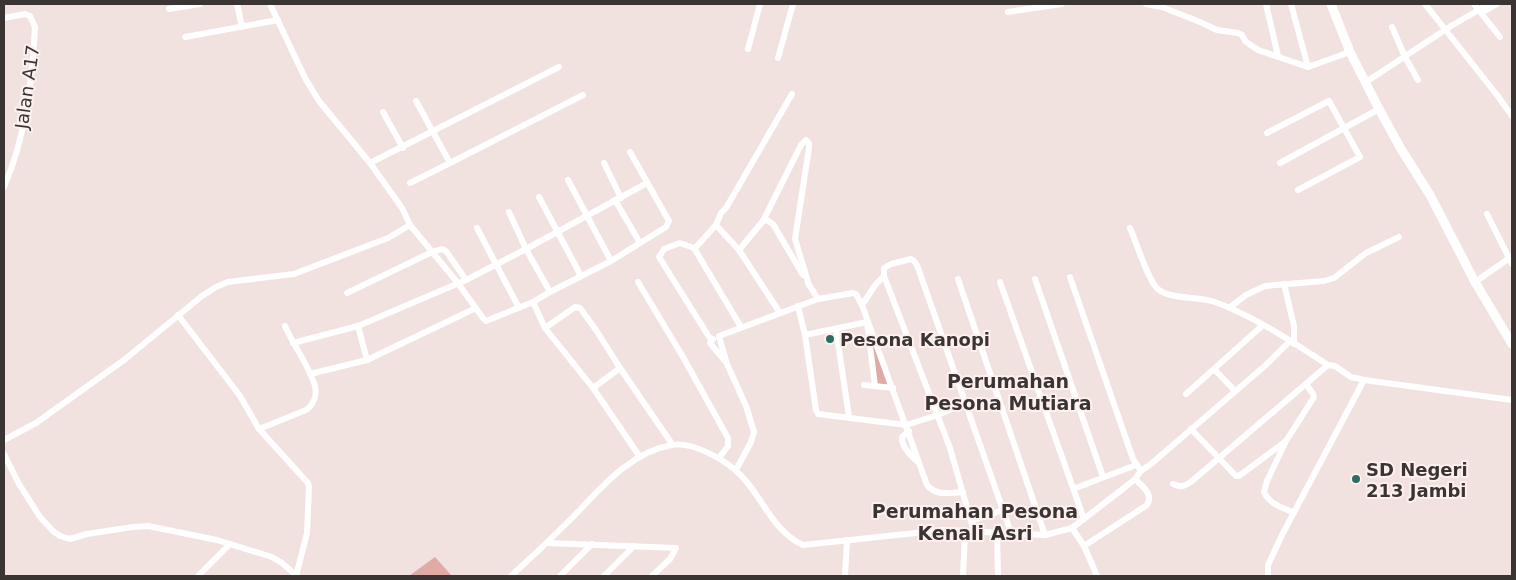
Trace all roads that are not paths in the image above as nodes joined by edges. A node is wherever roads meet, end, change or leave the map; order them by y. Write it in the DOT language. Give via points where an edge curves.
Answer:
graph roads {
  1 [pos="200,4"];
  2 [pos="237,4"];
  3 [pos="270,4"];
  4 [pos="760,4"];
  5 [pos="793,4"];
  6 [pos="1062,4"];
  7 [pos="1146,4"];
  8 [pos="1266,4"];
  9 [pos="1291,4"];
  10 [pos="1332,4"];
  11 [pos="1425,4"];
  12 [pos="1474,4"];
  13 [pos="1489,4"];
  14 [pos="1496,4"];
  15 [pos="169,9"];
  16 [pos="1480,11"];
  17 [pos="1008,12"];
  18 [pos="4,18"];
  19 [pos="278,20"];
  20 [pos="242,27"];
  21 [pos="1392,27"];
  22 [pos="1446,30"];
  23 [pos="185,37"];
  24 [pos="1500,37"];
  25 [pos="748,49"];
  26 [pos="1350,52"];
  27 [pos="1278,56"];
  28 [pos="1405,56"];
  29 [pos="778,58"];
  30 [pos="559,66"];
  31 [pos="1308,66"];
  32 [pos="1418,80"];
  33 [pos="1366,82"];
  34 [pos="792,94"];
  35 [pos="583,95"];
  36 [pos="416,101"];
  37 [pos="1379,109"];
  38 [pos="383,112"];
  39 [pos="1512,116"];
  40 [pos="1343,128"];
  41 [pos="432,133"];
  42 [pos="1267,133"];
  43 [pos="403,148"];
  44 [pos="630,152"];
  45 [pos="370,163"];
  46 [pos="450,163"];
  47 [pos="604,163"];
  48 [pos="1280,163"];
  49 [pos="568,180"];
  50 [pos="410,182"];
  51 [pos="647,183"];
  52 [pos="4,187"];
  53 [pos="1298,190"];
  54 [pos="540,197"];
  55 [pos="618,199"];
  56 [pos="509,212"];
  57 [pos="1487,214"];
  58 [pos="586,217"];
  59 [pos="763,221"];
  60 [pos="410,225"];
  61 [pos="716,225"];
  62 [pos="477,228"];
  63 [pos="1130,228"];
  64 [pos="557,232"];
  65 [pos="1399,237"];
  66 [pos="640,243"];
  67 [pos="694,248"];
  68 [pos="526,249"];
  69 [pos="739,250"];
  70 [pos="432,252"];
  71 [pos="1511,260"];
  72 [pos="611,261"];
  73 [pos="495,264"];
  74 [pos="581,276"];
  75 [pos="884,276"];
  76 [pos="1070,277"];
  77 [pos="958,279"];
  78 [pos="1035,279"];
  79 [pos="466,280"];
  80 [pos="457,282"];
  81 [pos="638,282"];
  82 [pos="1000,282"];
  83 [pos="1475,282"];
  84 [pos="1284,284"];
  85 [pos="809,285"];
  86 [pos="550,292"];
  87 [pos="347,293"];
  88 [pos="818,299"];
  89 [pos="533,302"];
  90 [pos="862,305"];
  91 [pos="798,306"];
  92 [pos="476,308"];
  93 [pos="519,308"];
  94 [pos="1229,308"];
  95 [pos="780,313"];
  96 [pos="178,315"];
  97 [pos="868,322"];
  98 [pos="1262,325"];
  99 [pos="285,326"];
  100 [pos="358,326"];
  101 [pos="545,328"];
  102 [pos="741,328"];
  103 [pos="836,329"];
  104 [pos="719,336"];
  105 [pos="805,336"];
  106 [pos="711,340"];
  107 [pos="1292,342"];
  108 [pos="293,343"];
  109 [pos="1512,344"];
  110 [pos="367,360"];
  111 [pos="728,364"];
  112 [pos="1328,365"];
  113 [pos="620,368"];
  114 [pos="1214,369"];
  115 [pos="310,374"];
  116 [pos="1364,380"];
  117 [pos="1306,384"];
  118 [pos="864,385"];
  119 [pos="875,386"];
  120 [pos="593,388"];
  121 [pos="892,388"];
  122 [pos="1235,391"];
  123 [pos="1186,394"];
  124 [pos="1512,400"];
  125 [pos="965,403"];
  126 [pos="938,415"];
  127 [pos="849,417"];
  128 [pos="908,428"];
  129 [pos="1191,429"];
  130 [pos="259,430"];
  131 [pos="4,440"];
  132 [pos="1286,441"];
  133 [pos="672,444"];
  134 [pos="4,454"];
  135 [pos="640,457"];
  136 [pos="719,458"];
  137 [pos="1219,458"];
  138 [pos="1136,464"];
  139 [pos="920,465"];
  140 [pos="736,470"];
  141 [pos="1141,471"];
  142 [pos="1103,477"];
  143 [pos="1135,479"];
  144 [pos="1173,484"];
  145 [pos="1073,489"];
  146 [pos="962,492"];
  147 [pos="1003,510"];
  148 [pos="1294,512"];
  149 [pos="1084,519"];
  150 [pos="971,521"];
  151 [pos="1072,528"];
  152 [pos="965,531"];
  153 [pos="974,532"];
  154 [pos="997,533"];
  155 [pos="1011,534"];
  156 [pos="1044,535"];
  157 [pos="847,540"];
  158 [pos="547,543"];
  159 [pos="230,544"];
  160 [pos="592,544"];
  161 [pos="634,546"];
  162 [pos="1084,546"];
  163 [pos="198,576"];
  164 [pos="296,576"];
  165 [pos="511,576"];
  166 [pos="560,576"];
  167 [pos="604,576"];
  168 [pos="652,576"];
  169 [pos="845,576"];
  170 [pos="963,576"];
  171 [pos="998,576"];
  172 [pos="1098,576"];
  173 [pos="1268,576"];
  1 -- 15 [label="street"];
  2 -- 20 [label="street"];
  3 -- 19 [label="street"];
  4 -- 25 [label="street"];
  5 -- 29 [label="street"];
  6 -- 17 [label="street"];
  7 -- 27 [label="street" via="1162,7 1217,30 1238,32 1258,50"];
  8 -- 27 [label="street"];
  9 -- 31 [label="street"];
  10 -- 26 [label="street"];
  11 -- 22 [label="street"];
  12 -- 16 [label="street"];
  13 -- 16 [label="street"];
  14 -- 16 [label="street"];
  16 -- 22 [label="street" via="1454,29"];
  16 -- 24 [label="street"];
  18 -- 52 [label="street, Jalan A17" via="25,14 30,16 35,27 28,104"];
  19 -- 20 [label="street"];
  19 -- 45 [label="street" via="319,101"];
  20 -- 23 [label="street"];
  21 -- 28 [label="street"];
  22 -- 28 [label="street"];
  22 -- 39 [label="street"];
  26 -- 31 [label="street"];
  26 -- 33 [label="street"];
  27 -- 31 [label="street"];
  28 -- 32 [label="street"];
  28 -- 33 [label="street"];
  30 -- 41 [label="street"];
  33 -- 37 [label="street"];
  34 -- 61 [label="street"];
  35 -- 46 [label="street"];
  36 -- 41 [label="street"];
  37 -- 40 [label="street"];
  37 -- 83 [label="street" via="1430,195"];
  38 -- 43 [label="street"];
  40 -- 42 [label="street" via="1329,101"];
  40 -- 48 [label="street"];
  40 -- 53 [label="street" via="1360,157"];
  41 -- 43 [label="street"];
  41 -- 46 [label="street"];
  43 -- 45 [label="street"];
  44 -- 51 [label="street"];
  45 -- 60 [label="street"];
  46 -- 50 [label="street"];
  47 -- 55 [label="street"];
  49 -- 58 [label="street"];
  51 -- 55 [label="street"];
  51 -- 66 [label="street" via="669,224"];
  54 -- 64 [label="street"];
  55 -- 58 [label="street"];
  55 -- 66 [label="street"];
  56 -- 68 [label="street"];
  57 -- 71 [label="street"];
  58 -- 64 [label="street"];
  58 -- 72 [label="street"];
  59 -- 69 [label="street"];
  59 -- 85 [label="street" via="773,224"];
  59 -- 85 [label="street" via="800,145 806,140 809,148 795,239"];
  60 -- 70 [label="street"];
  60 -- 96 [label="street" via="388,238 294,274 228,282 202,296"];
  61 -- 67 [label="street"];
  61 -- 69 [label="street"];
  62 -- 73 [label="street"];
  63 -- 94 [label="street" via="1157,289 1168,294 1213,301"];
  64 -- 68 [label="street"];
  64 -- 74 [label="street"];
  65 -- 84 [label="street" via="1366,253 1334,278"];
  66 -- 72 [label="street"];
  67 -- 102 [label="street"];
  67 -- 106 [label="street" via="680,243 664,249 659,257"];
  68 -- 73 [label="street"];
  68 -- 86 [label="street"];
  69 -- 95 [label="street"];
  70 -- 79 [label="street" via="444,250"];
  70 -- 80 [label="street"];
  70 -- 87 [label="street"];
  71 -- 83 [label="street"];
  72 -- 74 [label="street"];
  73 -- 79 [label="street"];
  73 -- 93 [label="street"];
  74 -- 86 [label="street"];
  75 -- 90 [label="street"];
  75 -- 125 [label="street" via="887,265 914,261"];
  75 -- 126 [label="street"];
  76 -- 138 [label="street"];
  77 -- 156 [label="street"];
  78 -- 142 [label="street"];
  79 -- 80 [label="street"];
  80 -- 92 [label="street"];
  80 -- 100 [label="street"];
  81 -- 136 [label="street" via="728,438 728,446"];
  82 -- 145 [label="street"];
  83 -- 109 [label="street"];
  84 -- 94 [label="street" via="1265,286"];
  84 -- 107 [label="street" via="1294,326"];
  85 -- 88 [label="street"];
  86 -- 89 [label="street"];
  88 -- 90 [label="street" via="853,293"];
  88 -- 91 [label="street"];
  89 -- 93 [label="street"];
  89 -- 101 [label="street"];
  90 -- 97 [label="street"];
  91 -- 95 [label="street"];
  91 -- 105 [label="street"];
  92 -- 93 [label="street" via="486,321"];
  92 -- 110 [label="street"];
  94 -- 98 [label="street"];
  95 -- 102 [label="street"];
  96 -- 130 [label="street" via="240,396"];
  96 -- 131 [label="street" via="124,360 36,423"];
  97 -- 103 [label="street"];
  97 -- 119 [label="street"];
  97 -- 121 [label="street"];
  98 -- 107 [label="street"];
  98 -- 114 [label="street"];
  99 -- 108 [label="street"];
  100 -- 108 [label="street"];
  100 -- 110 [label="street"];
  101 -- 113 [label="street" via="580,308"];
  101 -- 120 [label="street"];
  102 -- 104 [label="street"];
  103 -- 105 [label="street"];
  103 -- 127 [label="street"];
  104 -- 106 [label="street"];
  104 -- 111 [label="street"];
  105 -- 127 [label="street" via="817,412"];
  106 -- 111 [label="street" via="710,343"];
  107 -- 112 [label="street"];
  107 -- 122 [label="street"];
  108 -- 115 [label="street"];
  110 -- 115 [label="street"];
  111 -- 140 [label="street" via="754,432"];
  112 -- 116 [label="street"];
  112 -- 117 [label="street"];
  113 -- 120 [label="street"];
  113 -- 133 [label="street"];
  114 -- 122 [label="street"];
  114 -- 123 [label="street"];
  115 -- 130 [label="street" via="316,387 312,404 306,410"];
  116 -- 124 [label="street"];
  116 -- 148 [label="street"];
  117 -- 132 [label="street" via="1314,397"];
  117 -- 137 [label="street"];
  118 -- 119 [label="street"];
  119 -- 121 [label="street"];
  120 -- 135 [label="street"];
  121 -- 128 [label="street"];
  122 -- 129 [label="street"];
  125 -- 126 [label="street"];
  125 -- 147 [label="street"];
  126 -- 128 [label="street"];
  126 -- 146 [label="street"];
  127 -- 128 [label="street"];
  128 -- 139 [label="street"];
  128 -- 139 [label="street" via="901,442"];
  129 -- 137 [label="street"];
  129 -- 141 [label="street"];
  130 -- 164 [label="street" via="308,483 306,533"];
  132 -- 137 [label="street" via="1239,476"];
  132 -- 148 [label="street" via="1264,492 1272,503"];
  133 -- 135 [label="street"];
  133 -- 136 [label="street" via="685,444"];
  134 -- 159 [label="street" via="40,517 60,536 70,539 148,526"];
  135 -- 158 [label="street" via="615,474"];
  136 -- 140 [label="street"];
  137 -- 144 [label="street" via="1183,487"];
  138 -- 141 [label="street"];
  138 -- 142 [label="street"];
  139 -- 146 [label="street" via="932,490"];
  140 -- 157 [label="street" via="782,531 796,542 803,545"];
  141 -- 143 [label="street"];
  142 -- 145 [label="street"];
  143 -- 149 [label="street"];
  143 -- 162 [label="street" via="1150,496 1147,505"];
  145 -- 149 [label="street"];
  146 -- 150 [label="street"];
  147 -- 150 [label="street"];
  147 -- 155 [label="street"];
  148 -- 173 [label="street" via="1268,565"];
  149 -- 151 [label="street"];
  150 -- 153 [label="street"];
  151 -- 156 [label="street"];
  151 -- 162 [label="street"];
  152 -- 153 [label="street"];
  152 -- 157 [label="street" via="944,530"];
  152 -- 170 [label="street"];
  153 -- 154 [label="street"];
  154 -- 155 [label="street"];
  154 -- 171 [label="street"];
  155 -- 156 [label="street"];
  157 -- 169 [label="street"];
  158 -- 160 [label="street"];
  158 -- 165 [label="street"];
  159 -- 163 [label="street"];
  159 -- 164 [label="street" via="272,557"];
  160 -- 161 [label="street"];
  160 -- 166 [label="street"];
  161 -- 167 [label="street"];
  161 -- 168 [label="street" via="676,548 670,559"];
  162 -- 172 [label="street"];
}
